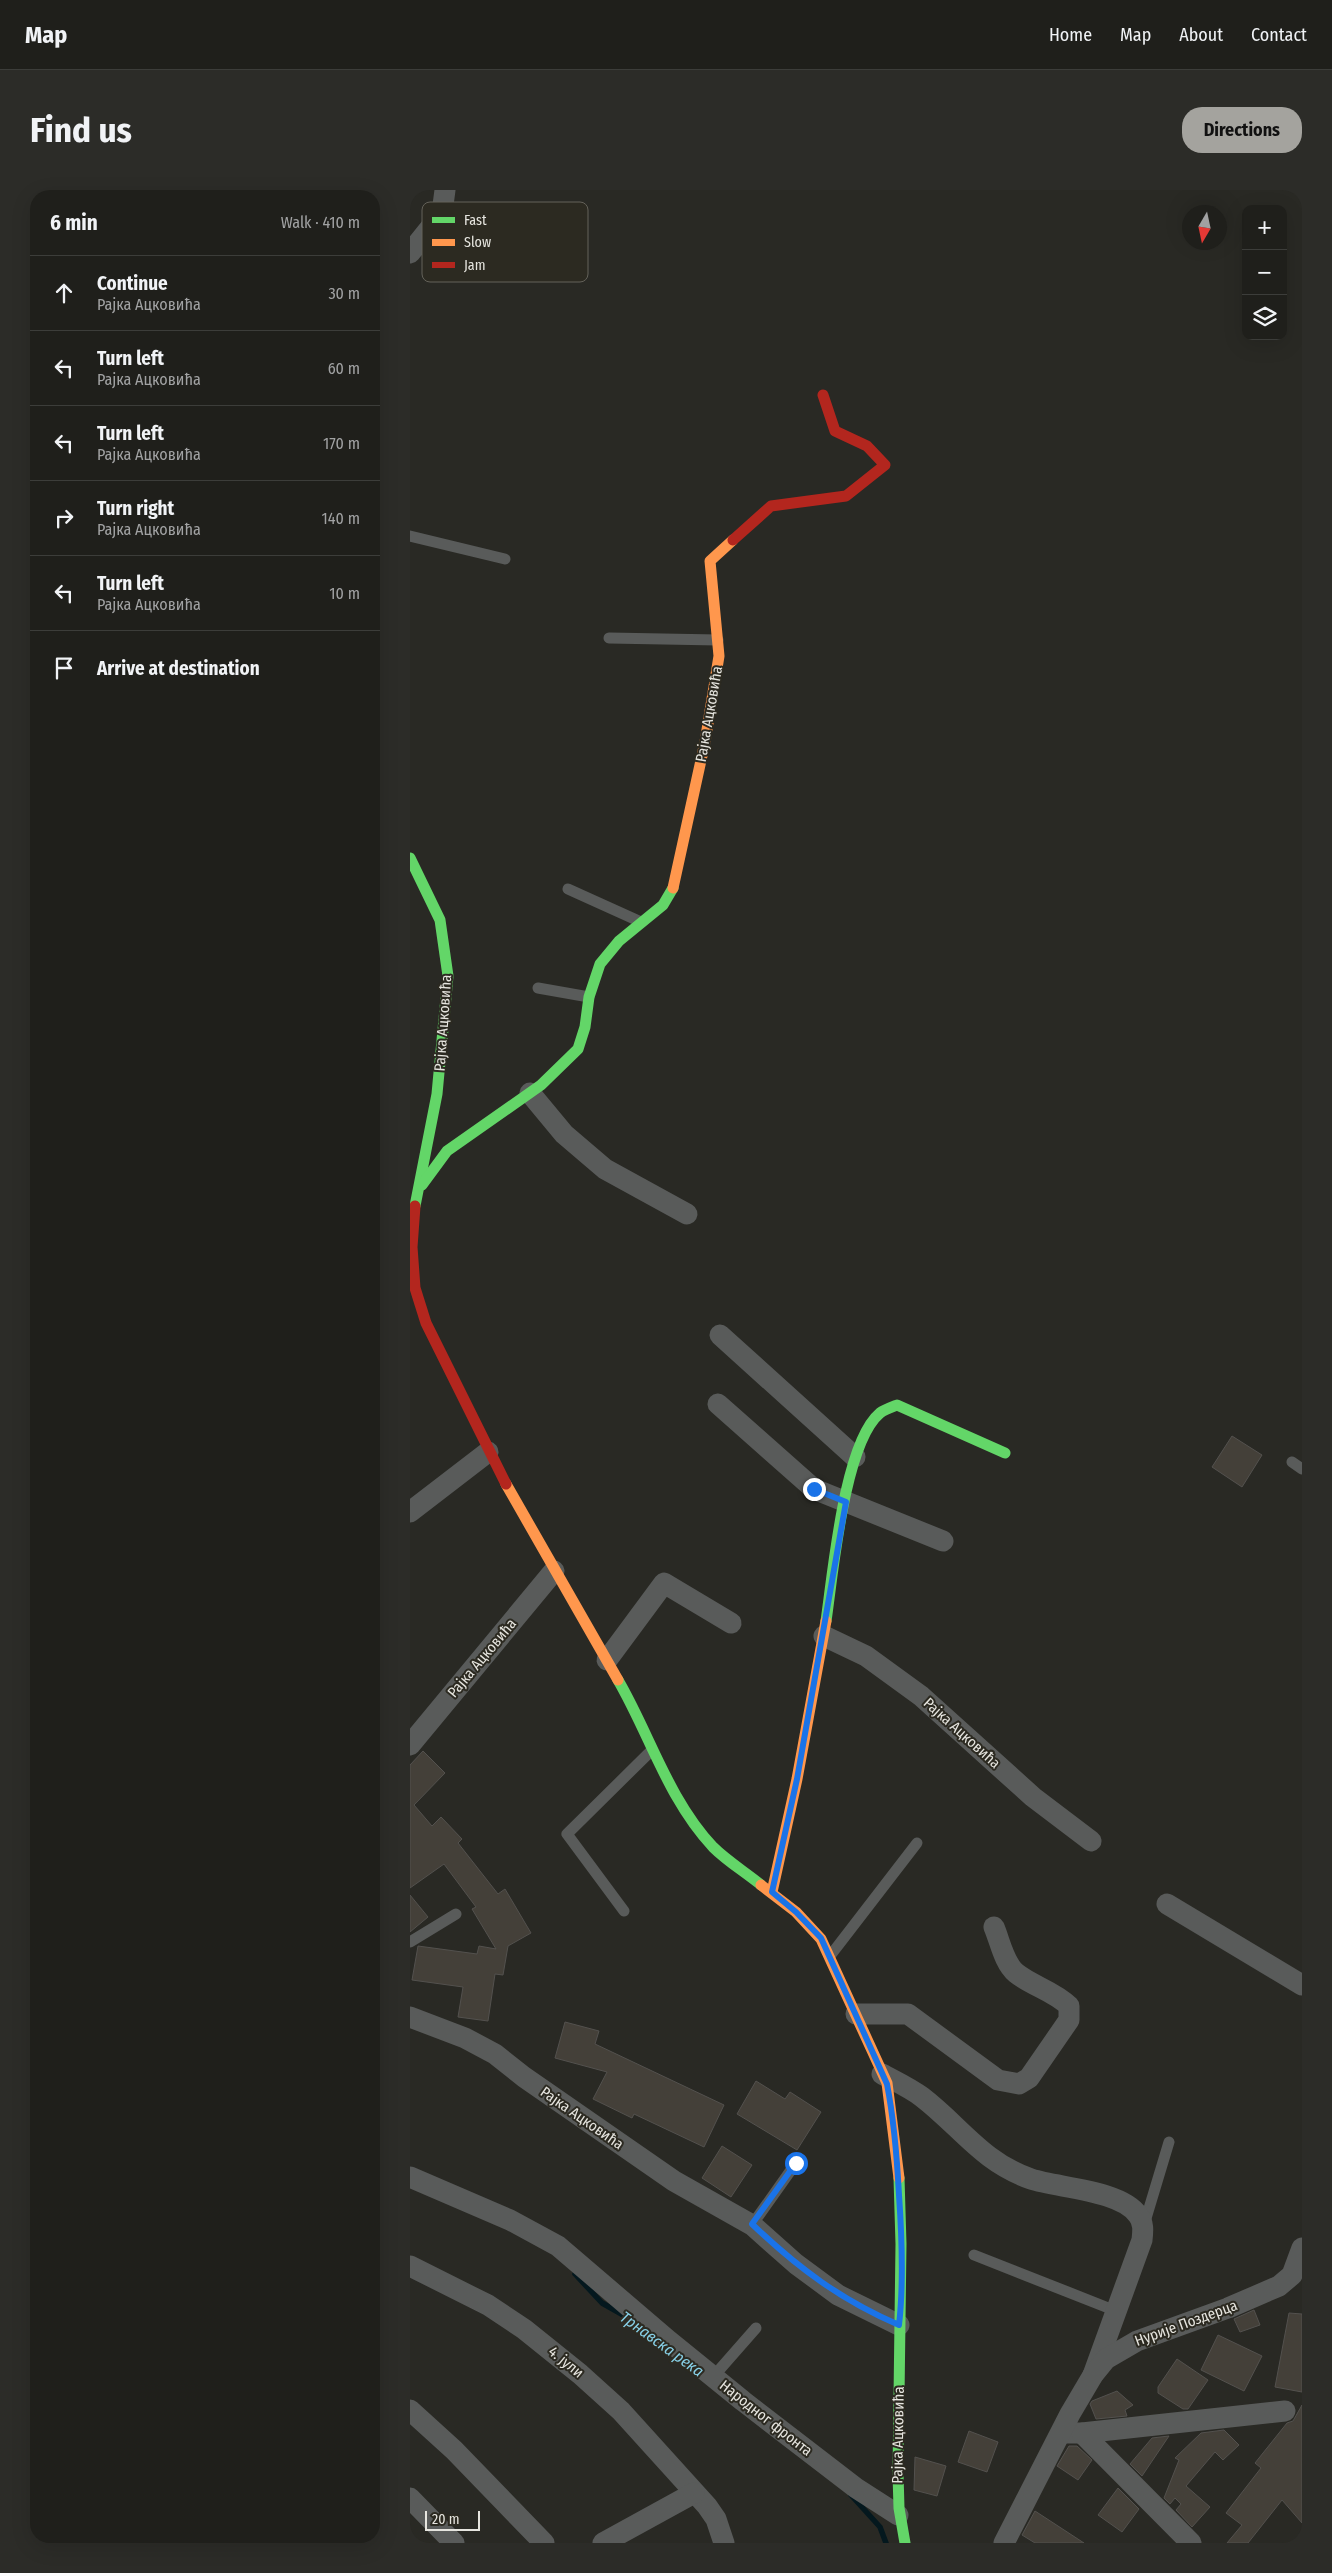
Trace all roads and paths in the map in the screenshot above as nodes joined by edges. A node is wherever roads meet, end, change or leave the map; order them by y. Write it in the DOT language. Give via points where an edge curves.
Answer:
graph roads {
  1 [pos="422,238"];
  2 [pos="410,253"];
  3 [pos="823,395"];
  4 [pos="410,536"];
  5 [pos="504,559"];
  6 [pos="609,638"];
  7 [pos="718,640"];
  8 [pos="410,858"];
  9 [pos="568,889"];
  10 [pos="641,922"];
  11 [pos="538,988"];
  12 [pos="589,997"];
  13 [pos="530,1094"];
  14 [pos="414,1199"];
  15 [pos="687,1214"];
  16 [pos="415,1311"];
  17 [pos="720,1335"];
  18 [pos="718,1404"];
  19 [pos="488,1452"];
  20 [pos="1005,1453"];
  21 [pos="855,1457"];
  22 [pos="1292,1462"];
  23 [pos="1302,1469"];
  24 [pos="846,1502"];
  25 [pos="410,1512"];
  26 [pos="943,1541"];
  27 [pos="554,1571"];
  28 [pos="731,1623"];
  29 [pos="824,1636"];
  30 [pos="607,1660"];
  31 [pos="410,1745"];
  32 [pos="652,1750"];
  33 [pos="1092,1841"];
  34 [pos="917,1843"];
  35 [pos="772,1892"];
  36 [pos="1167,1904"];
  37 [pos="624,1911"];
  38 [pos="456,1914"];
  39 [pos="994,1927"];
  40 [pos="410,1942"];
  41 [pos="830,1956"];
  42 [pos="1302,1985"];
  43 [pos="856,2014"];
  44 [pos="410,2017"];
  45 [pos="882,2074"];
  46 [pos="1169,2142"];
  47 [pos="796,2163"];
  48 [pos="410,2177"];
  49 [pos="1141,2220"];
  50 [pos="752,2224"];
  51 [pos="1302,2248"];
  52 [pos="974,2255"];
  53 [pos="410,2266"];
  54 [pos="1294,2285"];
  55 [pos="1116,2312"];
  56 [pos="899,2325"];
  57 [pos="756,2328"];
  58 [pos="1093,2375"];
  59 [pos="714,2377"];
  60 [pos="410,2410"];
  61 [pos="1285,2411"];
  62 [pos="1061,2433"];
  63 [pos="1082,2433"];
  64 [pos="694,2494"];
  65 [pos="410,2498"];
  66 [pos="898,2514"];
  67 [pos="454,2543"];
  68 [pos="544,2543"];
  69 [pos="603,2543"];
  70 [pos="724,2543"];
  71 [pos="904,2543"];
  72 [pos="1004,2543"];
  73 [pos="1191,2543"];
  1 -- 2 [label="street"];
  3 -- 7 [label="street, Рајка Ацковића" via="835,431 867,446 885,466 846,496 771,506 710,561"];
  4 -- 5 [label="lane"];
  6 -- 7 [label="lane"];
  7 -- 10 [label="street, Рајка Ацковића" via="715,689 676,879 662,905"];
  8 -- 14 [label="street, Рајка Ацковића" via="440,920 448,976 437,1094"];
  9 -- 10 [label="lane"];
  10 -- 12 [label="street, Рајка Ацковића" via="600,964"];
  11 -- 12 [label="lane"];
  12 -- 13 [label="street, Рајка Ацковића" via="578,1049"];
  13 -- 14 [label="street, Рајка Ацковића" via="447,1151"];
  13 -- 15 [label="street" via="564,1134 605,1169"];
  14 -- 16 [label="street, Рајка Ацковића" via="412,1259"];
  16 -- 19 [label="street, Рајка Ацковића" via="435,1344"];
  17 -- 21 [label="street"];
  18 -- 24 [label="street" via="814,1489"];
  19 -- 25 [label="street"];
  19 -- 27 [label="street, Рајка Ацковића"];
  20 -- 21 [label="street" via="897,1405 880,1414 871,1424"];
  21 -- 24 [label="street"];
  22 -- 23 [label="lane"];
  24 -- 26 [label="street"];
  24 -- 29 [label="street"];
  27 -- 30 [label="street, Рајка Ацковића"];
  27 -- 31 [label="street, Рајка Ацковића"];
  28 -- 30 [label="street" via="664,1583"];
  29 -- 33 [label="street, Рајка Ацковића" via="866,1656 921,1696 1033,1797"];
  29 -- 35 [label="street"];
  30 -- 32 [label="street, Рајка Ацковића"];
  32 -- 35 [label="street, Рајка Ацковића" via="674,1794 700,1832 714,1848"];
  32 -- 37 [label="lane" via="567,1834"];
  34 -- 41 [label="lane"];
  35 -- 41 [label="street, Рајка Ацковића" via="810,1925"];
  36 -- 42 [label="street"];
  38 -- 40 [label="lane"];
  39 -- 43 [label="street" via="1015,1972 1069,2006 1069,2020 1029,2078 1019,2084 998,2080 908,2014"];
  41 -- 43 [label="street, Рајка Ацковића"];
  43 -- 45 [label="street, Рајка Ацковића"];
  44 -- 50 [label="street, Рајка Ацковића" via="465,2038 495,2054 674,2180"];
  45 -- 49 [label="street" via="922,2096 986,2156 1031,2179 1098,2193 1127,2206"];
  45 -- 56 [label="street, Рајка Ацковића" via="891,2105 898,2179 903,2271"];
  46 -- 49 [label="lane, Нурије Поздерца"];
  47 -- 50 [label="lane"];
  48 -- 59 [label="street, Народног фронта" via="510,2220 558,2246"];
  49 -- 55 [label="street, Нурије Поздерца" via="1142,2240"];
  50 -- 56 [label="street, Рајка Ацковића" via="796,2264 838,2295"];
  51 -- 54 [label="street, Нурије Поздерца"];
  52 -- 55 [label="lane"];
  53 -- 64 [label="street, 4. јули" via="488,2305 524,2329 621,2411"];
  54 -- 58 [label="street, Нурије Поздерца" via="1124,2347 1106,2359"];
  55 -- 58 [label="street, Нурије Поздерца"];
  56 -- 66 [label="street, Рајка Ацковића"];
  57 -- 59 [label="lane"];
  58 -- 62 [label="street, Нурије Поздерца"];
  59 -- 66 [label="street, Народног фронта" via="856,2488"];
  60 -- 68 [label="street" via="454,2450"];
  61 -- 63 [label="street"];
  62 -- 63 [label="street"];
  62 -- 72 [label="street, Нурије Поздерца"];
  63 -- 73 [label="street"];
  64 -- 69 [label="street"];
  64 -- 70 [label="street, 4. јули" via="716,2519"];
  65 -- 67 [label="street"];
  66 -- 71 [label="street, Рајка Ацковића"];
}
